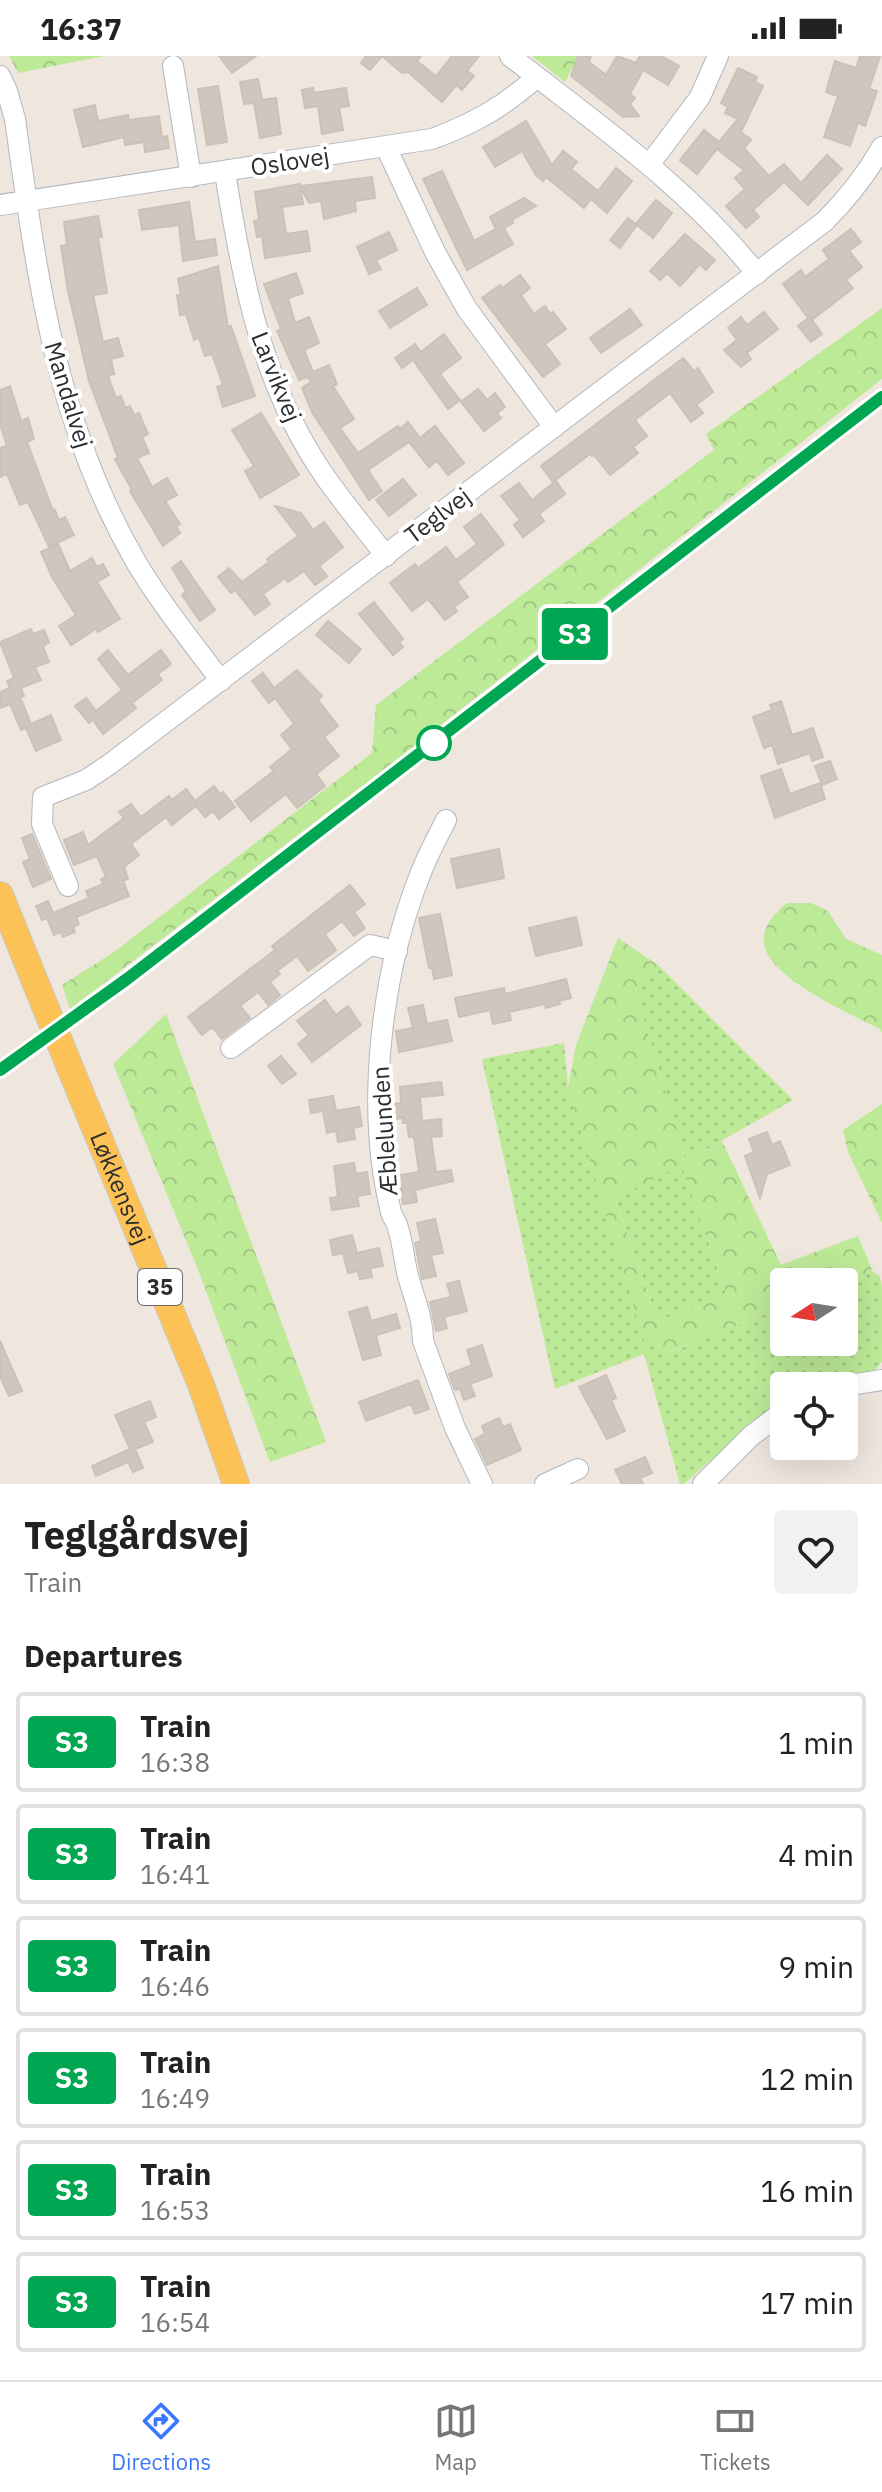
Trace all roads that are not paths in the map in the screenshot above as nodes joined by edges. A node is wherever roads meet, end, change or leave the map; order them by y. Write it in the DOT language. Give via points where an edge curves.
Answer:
graph roads {
  1 [pos="510,56"];
  2 [pos="718,56"];
  3 [pos="173,66"];
  4 [pos="0,76"];
  5 [pos="537,77"];
  6 [pos="386,147"];
  7 [pos="882,147"];
  8 [pos="649,165"];
  9 [pos="225,172"];
  10 [pos="191,177"];
  11 [pos="27,201"];
  12 [pos="0,205"];
  13 [pos="757,274"];
  14 [pos="554,427"];
  15 [pos="386,556"];
  16 [pos="221,681"];
  17 [pos="446,820"];
  18 [pos="68,886"];
  19 [pos="0,895"];
  20 [pos="397,951"];
  21 [pos="231,1048"];
  22 [pos="882,1380"];
  23 [pos="858,1384"];
  24 [pos="770,1422"];
  25 [pos="578,1469"];
  26 [pos="236,1484"];
  27 [pos="482,1484"];
  28 [pos="545,1484"];
  29 [pos="703,1484"];
  1 -- 5 [label="street"];
  2 -- 8 [label="street" via="700,97"];
  3 -- 10 [label="street"];
  4 -- 11 [label="street, Mandalvej" via="15,119"];
  5 -- 6 [label="street, Oslovej" via="472,124 432,139"];
  5 -- 8 [label="street"];
  6 -- 9 [label="street, Oslovej"];
  6 -- 14 [label="street" via="467,309"];
  7 -- 13 [label="street, Teglvej" via="841,206"];
  8 -- 13 [label="street" via="725,233"];
  9 -- 10 [label="street, Oslovej"];
  9 -- 15 [label="street, Larvikvej" via="241,271 273,378 325,477"];
  10 -- 11 [label="street, Oslovej"];
  11 -- 12 [label="street, Oslovej"];
  11 -- 16 [label="street, Mandalvej" via="55,360 89,464 136,562"];
  13 -- 14 [label="street, Teglvej"];
  14 -- 15 [label="street, Teglvej"];
  15 -- 16 [label="street, Teglvej"];
  16 -- 18 [label="street, Teglvej" via="86,780 43,797 42,824"];
  17 -- 20 [label="street, Æblelunden" via="421,872"];
  19 -- 26 [label="main road, Løkkensvej / 35, bridge" via="200,1382"];
  20 -- 21 [label="street" via="370,945"];
  20 -- 27 [label="street, Æblelunden" via="378,1079 391,1215 398,1225 423,1341"];
  22 -- 23 [label="street"];
  24 -- 29 [label="street"];
  25 -- 28 [label="street"];
}
